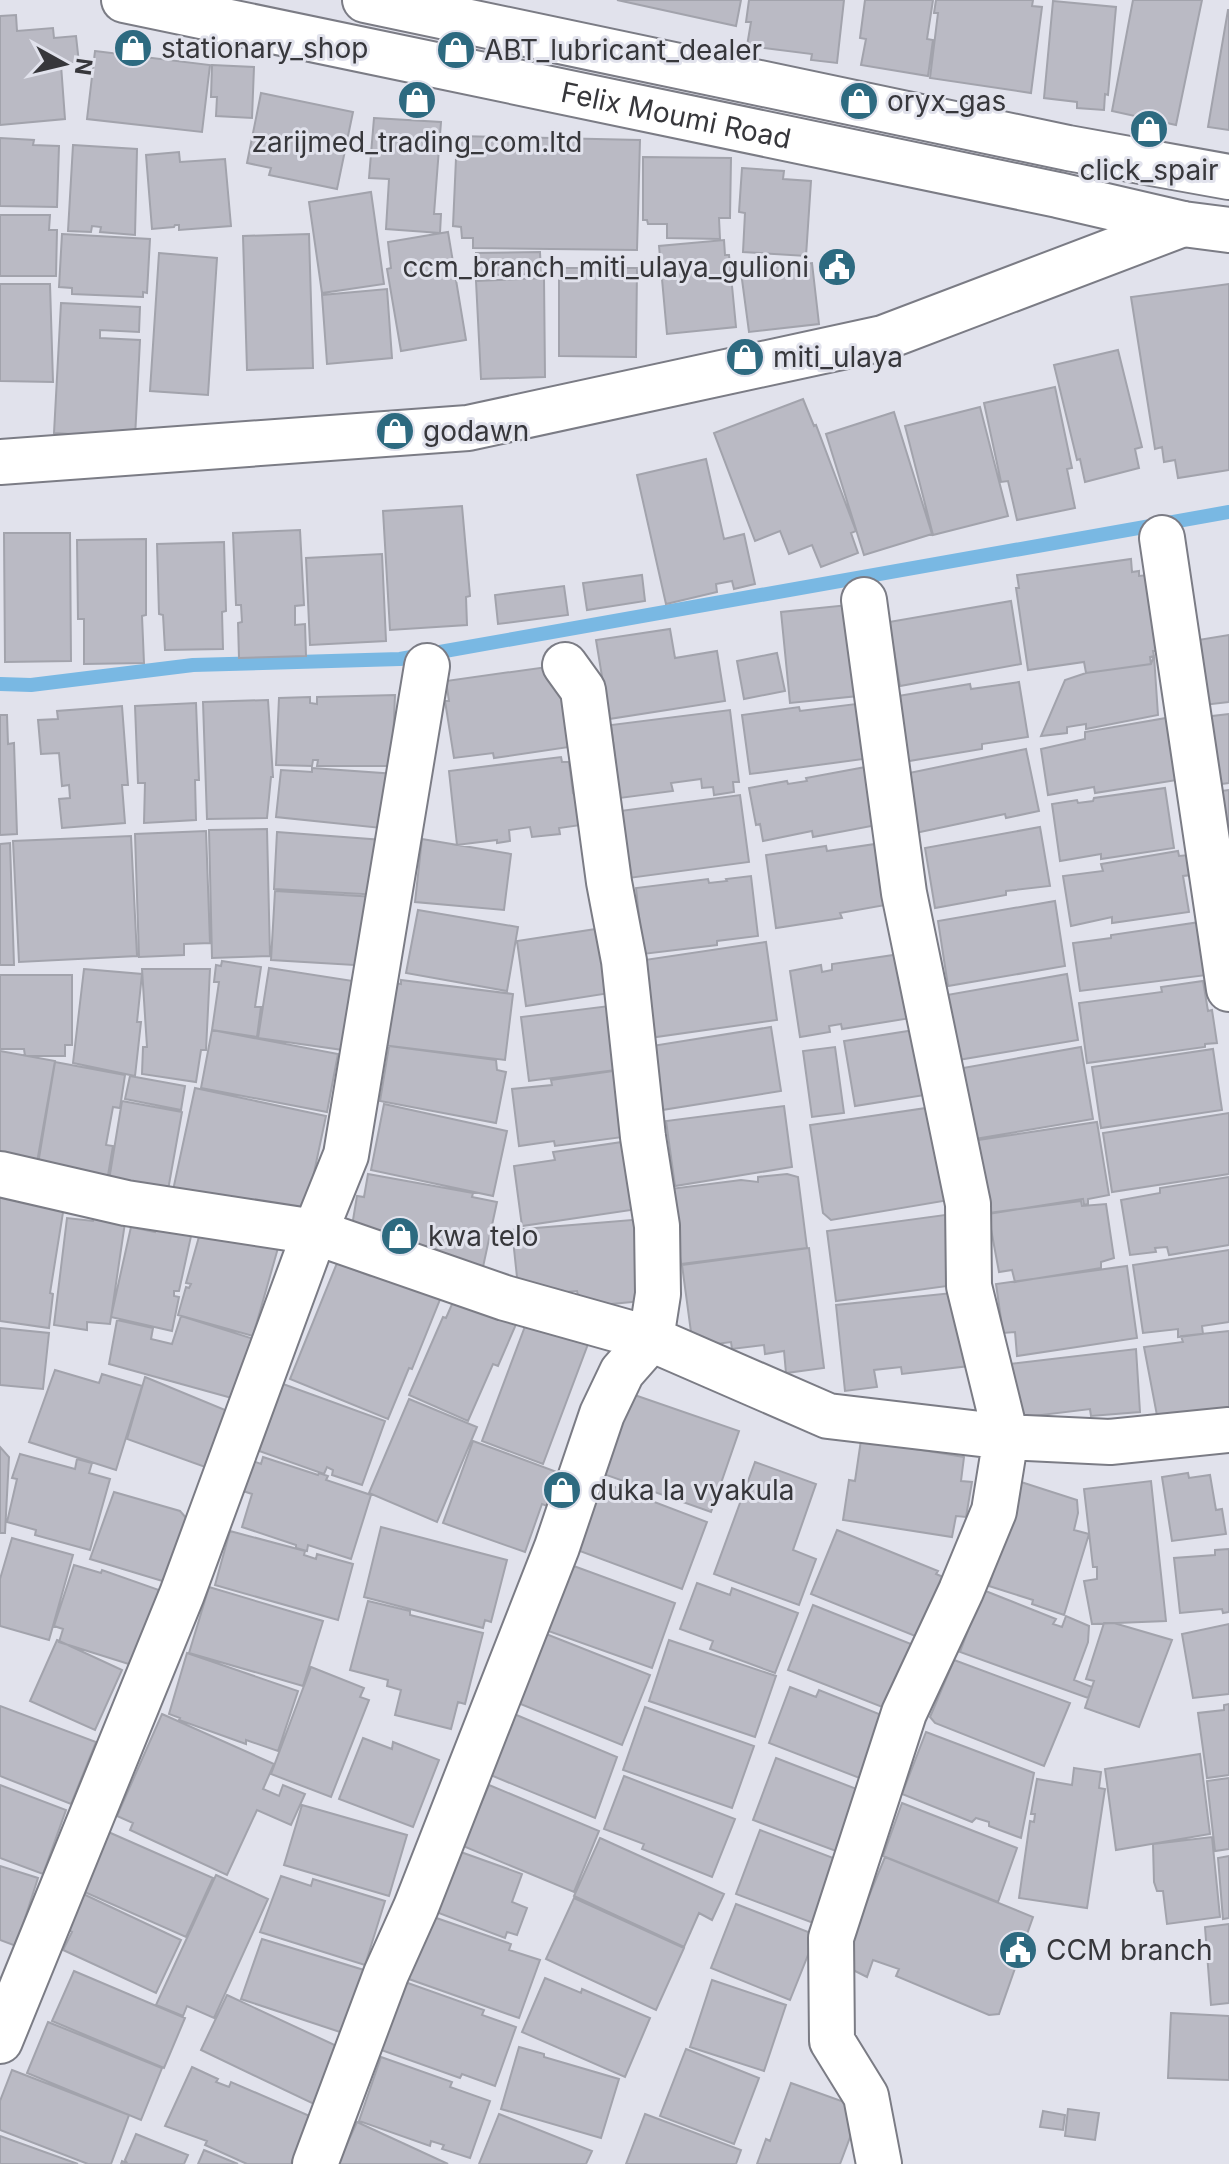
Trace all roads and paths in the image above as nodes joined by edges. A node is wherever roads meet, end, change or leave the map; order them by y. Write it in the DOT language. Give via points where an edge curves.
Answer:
graph roads {
  1 [pos="124,0"];
  2 [pos="365,0"];
  3 [pos="1210,174"];
  4 [pos="1183,224"];
  5 [pos="1229,230"];
  6 [pos="0,462"];
  7 [pos="1162,538"];
  8 [pos="864,600"];
  9 [pos="565,665"];
  10 [pos="427,666"];
  11 [pos="1229,989"];
  12 [pos="0,1174"];
  13 [pos="315,1232"];
  14 [pos="651,1339"];
  15 [pos="1229,1430"];
  16 [pos="1006,1437"];
  17 [pos="0,2041"];
  18 [pos="315,2164"];
  19 [pos="879,2164"];
  1 -- 4 [label="street, Felix Moumi Road"];
  2 -- 3 [label="street, Felix Moumi Road"];
  3 -- 4 [label="street"];
  4 -- 5 [label="street, Felix Moumi Road"];
  4 -- 6 [label="street" via="883,338 468,428"];
  7 -- 11 [label="street"];
  8 -- 16 [label="street" via="904,893 968,1204 969,1286"];
  9 -- 14 [label="street" via="583,690 624,961 657,1226 658,1294"];
  10 -- 13 [label="street" via="346,1155"];
  12 -- 13 [label="street" via="126,1203"];
  13 -- 14 [label="street" via="505,1298"];
  13 -- 17 [label="street" via="182,1594"];
  14 -- 16 [label="street" via="828,1416"];
  14 -- 18 [label="street" via="622,1372 602,1414 557,1547"];
  15 -- 16 [label="street" via="1110,1442"];
  16 -- 19 [label="street" via="994,1511 904,1713 831,1938 832,2041 866,2096"];
}
